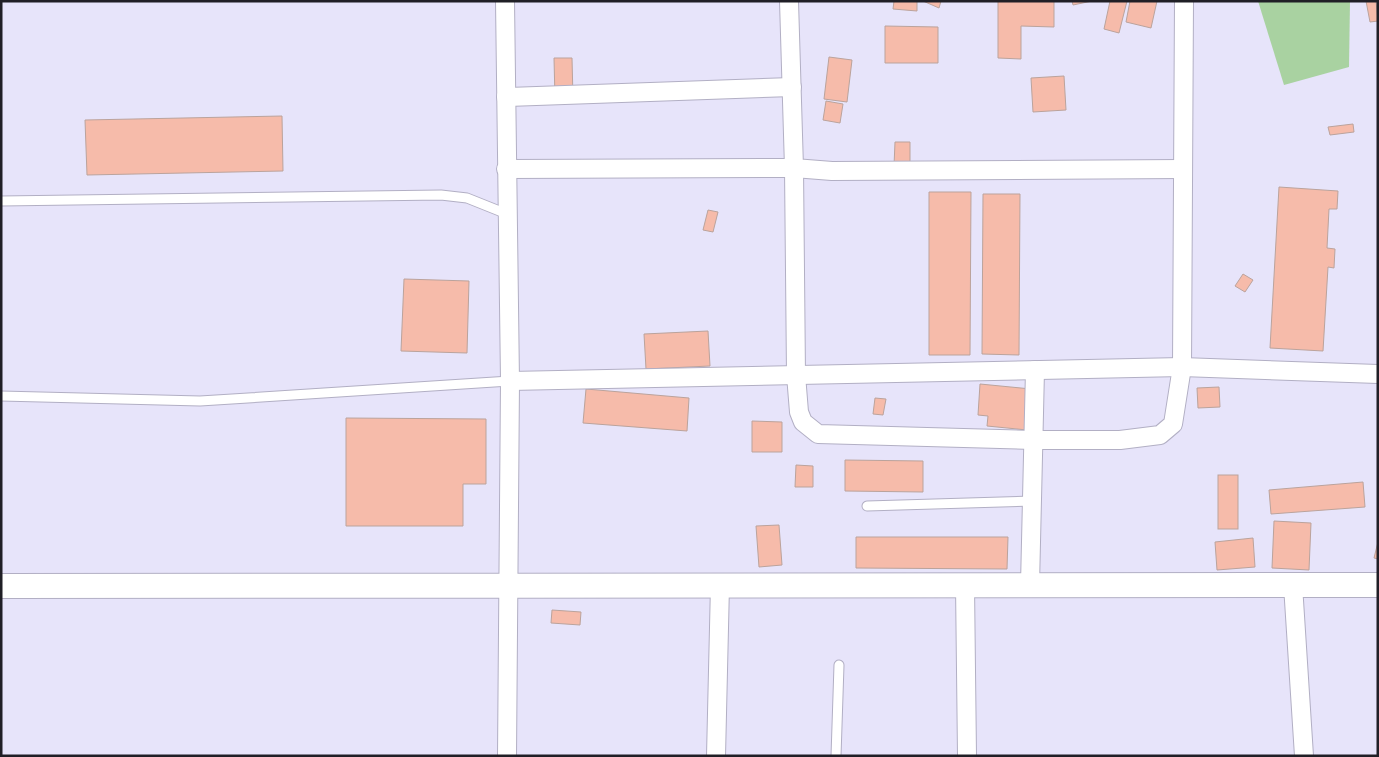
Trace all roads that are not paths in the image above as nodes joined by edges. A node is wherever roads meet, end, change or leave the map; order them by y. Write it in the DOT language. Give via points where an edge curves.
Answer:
graph roads {
  1 [pos="505,1"];
  2 [pos="790,1"];
  3 [pos="1184,1"];
  4 [pos="792,87"];
  5 [pos="506,97"];
  6 [pos="794,168"];
  7 [pos="506,169"];
  8 [pos="1183,169"];
  9 [pos="1,201"];
  10 [pos="507,214"];
  11 [pos="1182,368"];
  12 [pos="1035,370"];
  13 [pos="1378,374"];
  14 [pos="796,375"];
  15 [pos="510,381"];
  16 [pos="1,396"];
  17 [pos="1033,440"];
  18 [pos="1032,501"];
  19 [pos="866,506"];
  20 [pos="509,585"];
  21 [pos="720,585"];
  22 [pos="965,585"];
  23 [pos="1030,585"];
  24 [pos="1293,585"];
  25 [pos="1378,585"];
  26 [pos="1,586"];
  27 [pos="839,666"];
  28 [pos="507,756"];
  29 [pos="716,756"];
  30 [pos="836,756"];
  31 [pos="967,756"];
  32 [pos="1304,756"];
  1 -- 5 [label="street"];
  2 -- 4 [label="street"];
  3 -- 8 [label="street"];
  4 -- 5 [label="street"];
  4 -- 6 [label="street"];
  5 -- 7 [label="street"];
  6 -- 7 [label="street"];
  6 -- 8 [label="street" via="832,171"];
  6 -- 14 [label="street"];
  7 -- 10 [label="street"];
  8 -- 11 [label="street"];
  9 -- 10 [label="lane" via="441,195 467,198"];
  10 -- 15 [label="street"];
  11 -- 12 [label="street"];
  11 -- 13 [label="street"];
  11 -- 17 [label="street" via="1174,424 1160,435 1120,440"];
  12 -- 14 [label="street"];
  12 -- 17 [label="street"];
  14 -- 15 [label="street"];
  14 -- 17 [label="street" via="801,417 818,434"];
  15 -- 16 [label="lane" via="200,401"];
  15 -- 20 [label="street"];
  17 -- 18 [label="street"];
  18 -- 19 [label="lane"];
  18 -- 23 [label="street"];
  20 -- 21 [label="street"];
  20 -- 26 [label="street"];
  20 -- 28 [label="street"];
  21 -- 22 [label="street"];
  21 -- 29 [label="street"];
  22 -- 23 [label="street"];
  22 -- 31 [label="street"];
  23 -- 24 [label="street"];
  24 -- 25 [label="street"];
  24 -- 32 [label="street"];
  27 -- 30 [label="lane"];
}
